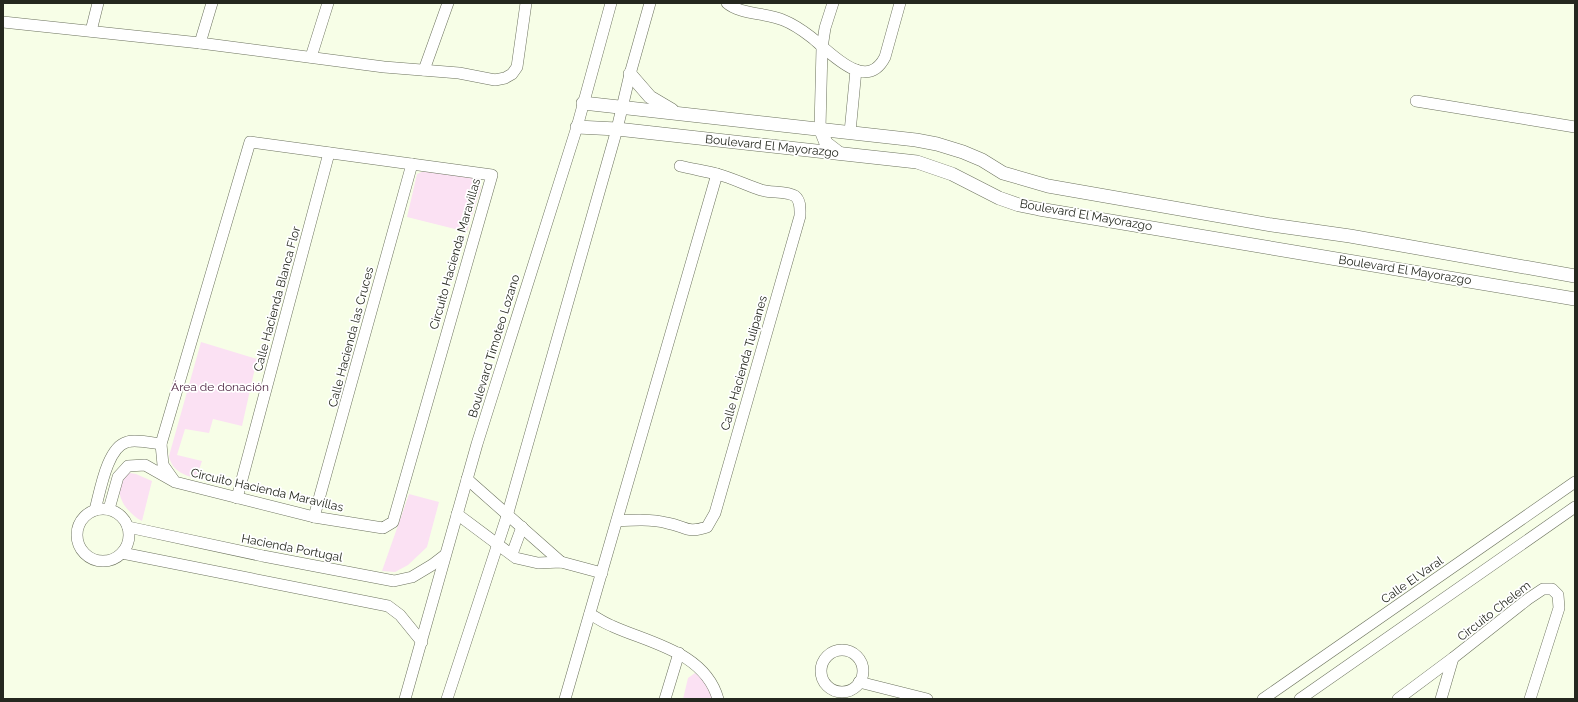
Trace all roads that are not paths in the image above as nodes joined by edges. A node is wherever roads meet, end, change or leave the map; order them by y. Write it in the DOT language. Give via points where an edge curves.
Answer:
graph roads {
  1 [pos="98,3"];
  2 [pos="212,3"];
  3 [pos="328,3"];
  4 [pos="448,3"];
  5 [pos="526,3"];
  6 [pos="611,3"];
  7 [pos="650,3"];
  8 [pos="727,3"];
  9 [pos="833,3"];
  10 [pos="900,3"];
  11 [pos="3,22"];
  12 [pos="91,31"];
  13 [pos="200,44"];
  14 [pos="822,48"];
  15 [pos="311,58"];
  16 [pos="424,70"];
  17 [pos="856,70"];
  18 [pos="630,74"];
  19 [pos="1416,101"];
  20 [pos="583,103"];
  21 [pos="621,108"];
  22 [pos="676,112"];
  23 [pos="577,127"];
  24 [pos="1575,127"];
  25 [pos="820,128"];
  26 [pos="616,129"];
  27 [pos="850,132"];
  28 [pos="329,153"];
  29 [pos="839,153"];
  30 [pos="412,164"];
  31 [pos="680,166"];
  32 [pos="717,174"];
  33 [pos="1575,276"];
  34 [pos="1575,298"];
  35 [pos="162,444"];
  36 [pos="467,479"];
  37 [pos="175,482"];
  38 [pos="1575,482"];
  39 [pos="237,498"];
  40 [pos="1575,507"];
  41 [pos="109,509"];
  42 [pos="95,510"];
  43 [pos="457,514"];
  44 [pos="507,516"];
  45 [pos="314,517"];
  46 [pos="617,520"];
  47 [pos="128,527"];
  48 [pos="522,527"];
  49 [pos="498,543"];
  50 [pos="122,553"];
  51 [pos="512,554"];
  52 [pos="444,555"];
  53 [pos="561,562"];
  54 [pos="602,572"];
  55 [pos="590,614"];
  56 [pos="422,642"];
  57 [pos="678,653"];
  58 [pos="1453,658"];
  59 [pos="859,682"];
  60 [pos="842,695"];
  61 [pos="405,699"];
  62 [pos="447,699"];
  63 [pos="565,699"];
  64 [pos="665,699"];
  65 [pos="718,699"];
  66 [pos="927,699"];
  67 [pos="1263,699"];
  68 [pos="1300,699"];
  69 [pos="1398,699"];
  70 [pos="1442,699"];
  71 [pos="1530,699"];
  1 -- 12 [label="street"];
  2 -- 13 [label="street"];
  3 -- 15 [label="street"];
  4 -- 16 [label="street"];
  5 -- 16 [label="street" via="517,67 512,74 495,80"];
  6 -- 20 [label="street, Boulevard Timoteo Lozano"];
  7 -- 18 [label="street"];
  8 -- 14 [label="street" via="738,9 782,19 798,27"];
  9 -- 14 [label="street"];
  10 -- 17 [label="street" via="886,57 877,68 870,71"];
  11 -- 12 [label="street"];
  12 -- 13 [label="street"];
  13 -- 15 [label="street"];
  14 -- 17 [label="street"];
  14 -- 25 [label="street"];
  15 -- 16 [label="street"];
  17 -- 27 [label="street"];
  18 -- 21 [label="street"];
  18 -- 22 [label="street" via="650,97"];
  19 -- 24 [label="street"];
  20 -- 21 [label="street, Boulevard El Mayorazgo"];
  20 -- 23 [label="street, Boulevard Timoteo Lozano"];
  21 -- 22 [label="street, Boulevard El Mayorazgo"];
  21 -- 26 [label="street"];
  22 -- 25 [label="street, Boulevard El Mayorazgo"];
  23 -- 26 [label="street, Boulevard El Mayorazgo"];
  23 -- 36 [label="street, Boulevard Timoteo Lozano"];
  25 -- 27 [label="street, Boulevard El Mayorazgo"];
  25 -- 29 [label="street" via="826,143"];
  26 -- 29 [label="street, Boulevard El Mayorazgo"];
  26 -- 44 [label="street"];
  27 -- 33 [label="street, Boulevard El Mayorazgo" via="916,140 951,148 982,160 1003,173 1048,186"];
  28 -- 30 [label="street, Circuito Hacienda Maravillas"];
  28 -- 35 [label="street, Circuito Hacienda Maravillas" via="250,142"];
  28 -- 39 [label="street, Calle Hacienda Blanca Flor"];
  29 -- 34 [label="street, Boulevard El Mayorazgo" via="900,159 936,167 999,198 1039,209"];
  30 -- 45 [label="street, Calle Hacienda las Cruces"];
  30 -- 45 [label="street, Circuito Hacienda Maravillas" via="492,175 393,522 383,528"];
  31 -- 32 [label="street, Calle Hacienda Tulipanes"];
  32 -- 46 [label="street"];
  32 -- 46 [label="street, Calle Hacienda Tulipanes" via="762,190 795,196 800,207 800,216 715,513 707,527 692,531 668,523"];
  35 -- 37 [label="street" via="163,465"];
  35 -- 42 [label="street" via="128,441 119,446 111,456"];
  36 -- 43 [label="street, Boulevard Timoteo Lozano"];
  36 -- 44 [label="street"];
  37 -- 39 [label="street, Circuito Hacienda Maravillas"];
  37 -- 41 [label="street, Circuito Hacienda Maravillas" via="145,465 128,466 118,477"];
  38 -- 67 [label="street, Calle El Varal"];
  39 -- 45 [label="street, Circuito Hacienda Maravillas"];
  40 -- 68 [label="street"];
  41 -- 42 [label="street"];
  41 -- 47 [label="street" via="121,516"];
  42 -- 50 [label="street" via="84,517 77,529 78,543 86,554 98,561 111,560"];
  43 -- 49 [label="street"];
  43 -- 52 [label="street, Boulevard Timoteo Lozano"];
  44 -- 48 [label="street"];
  44 -- 49 [label="street"];
  46 -- 54 [label="street"];
  47 -- 50 [label="street" via="129,541"];
  47 -- 52 [label="street, Hacienda Portugal" via="394,581 412,577"];
  48 -- 51 [label="street"];
  48 -- 53 [label="street"];
  49 -- 51 [label="street"];
  49 -- 62 [label="street"];
  50 -- 56 [label="street" via="388,606 400,615"];
  51 -- 53 [label="street" via="527,561"];
  52 -- 56 [label="street, Boulevard Timoteo Lozano"];
  53 -- 54 [label="street"];
  54 -- 55 [label="street"];
  55 -- 57 [label="street" via="611,626"];
  55 -- 63 [label="street"];
  56 -- 61 [label="street, Boulevard Timoteo Lozano"];
  57 -- 64 [label="street"];
  57 -- 65 [label="street" via="702,672 713,686"];
  58 -- 69 [label="street, Circuito Chelem"];
  58 -- 70 [label="street"];
  58 -- 71 [label="street, Circuito Chelem" via="1528,599 1543,589 1552,589 1558,595 1559,608"];
  59 -- 60 [label="street"];
  59 -- 60 [label="street" via="862,676 861,664 853,654 841,650 829,654 822,664 822,677 829,687"];
  59 -- 66 [label="street"];
}
